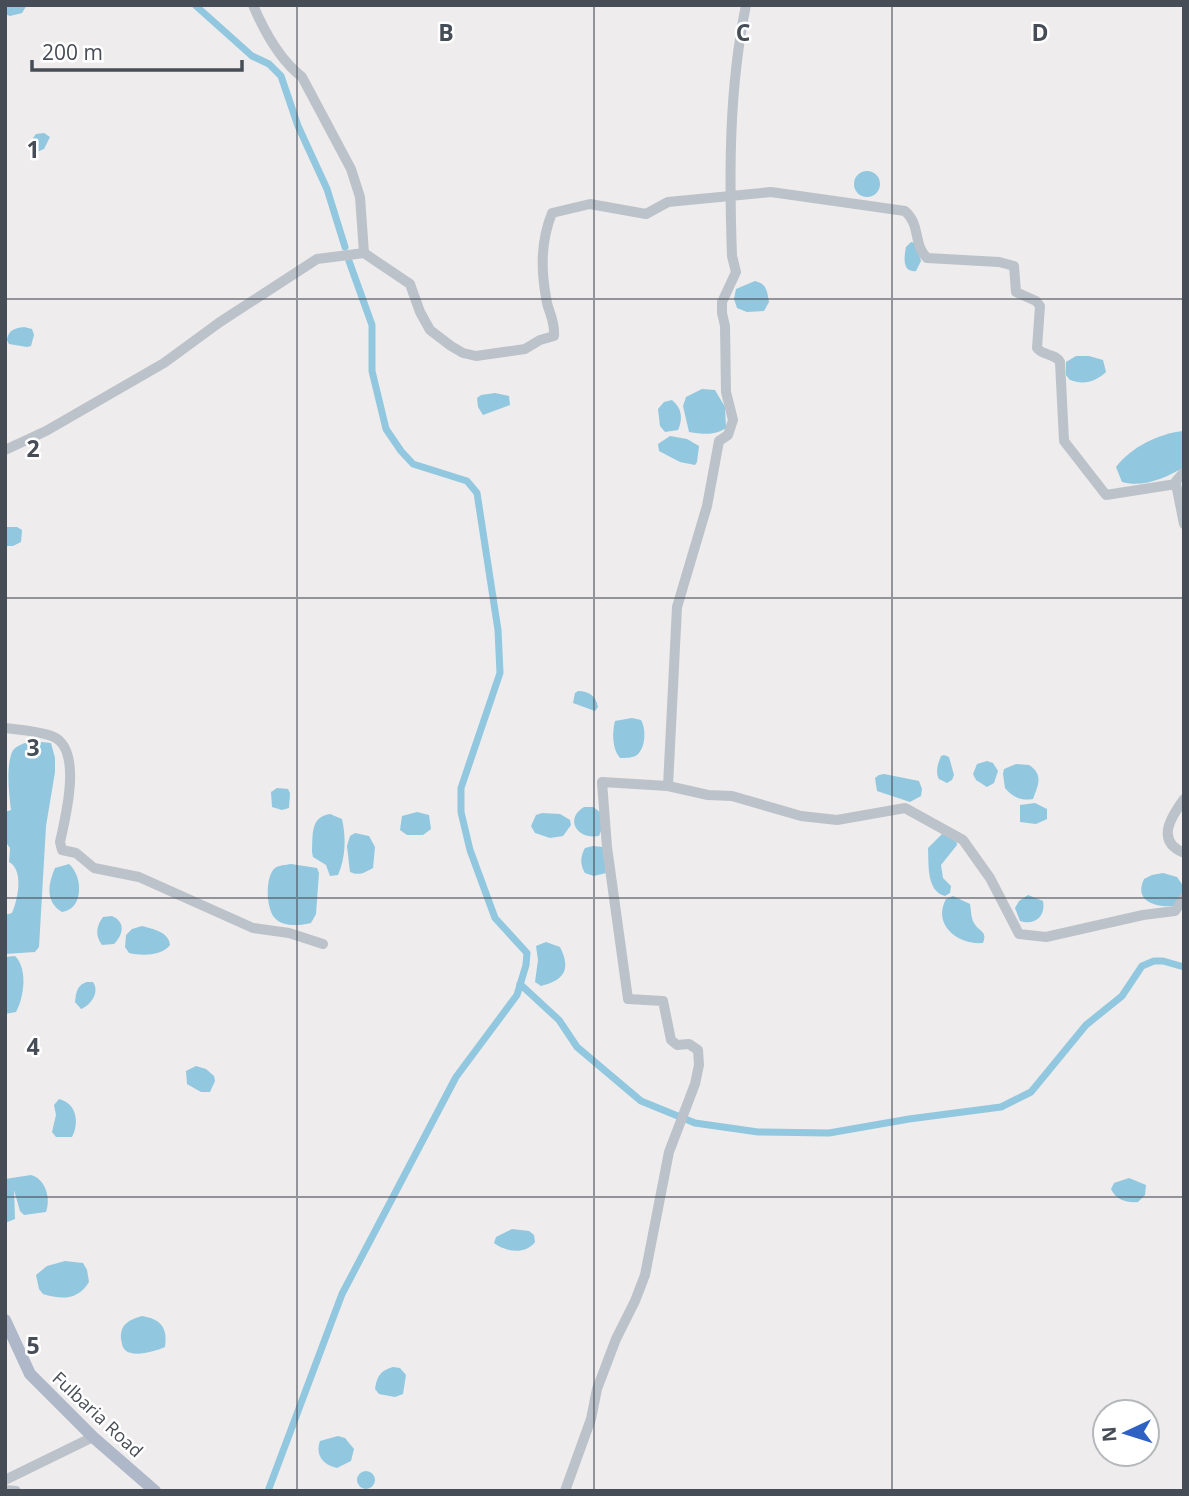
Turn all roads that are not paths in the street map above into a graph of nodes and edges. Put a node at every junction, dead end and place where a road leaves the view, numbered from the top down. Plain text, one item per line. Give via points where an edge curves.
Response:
1 (253, 5) edge
2 (746, 5) edge
3 (730, 195) junction
4 (364, 253) junction
5 (5, 450) edge
6 (1184, 472) edge
7 (1176, 484) junction
8 (1184, 524) edge
9 (5, 727) edge
10 (668, 786) junction
11 (1184, 799) edge
12 (1184, 853) edge
13 (1184, 898) edge
14 (323, 944) dead end
15 (5, 1320) edge
16 (93, 1437) junction
17 (5, 1480) edge
18 (5, 1490) edge
19 (16, 1491) edge
20 (155, 1491) edge
21 (565, 1491) edge

1 - 4 street via 291,69 302,77 351,169 360,197
2 - 3 street via 735,76
3 - 4 street via 668,202 646,214 590,204 552,213 543,245 542,276 555,322 554,336 524,349 475,356 451,346 430,330 410,284
3 - 7 street via 771,192 905,211 927,258 1014,266 1016,292 1040,306 1037,348 1060,362 1064,441 1081,465 1106,495
3 - 10 street via 736,272 722,302 722,313 726,392 733,420 728,435 719,441 707,506 677,607
4 - 5 street via 317,260 164,363
6 - 7 street
7 - 8 street
9 - 14 street via 56,738 66,748 72,789 62,850 76,853 94,868 139,877 253,928
10 - 13 street via 837,820 905,807 963,840 990,877 1019,934 1046,937 1175,911
10 - 21 street via 602,782 607,847 628,999 663,1001 671,1040 698,1050 698,1065 669,1152 645,1275 597,1389
11 - 12 street via 1168,829 1170,844
15 - 16 main road, Fulbaria Road via 30,1374
16 - 17 street
16 - 20 main road, Fulbaria Road
18 - 19 street

